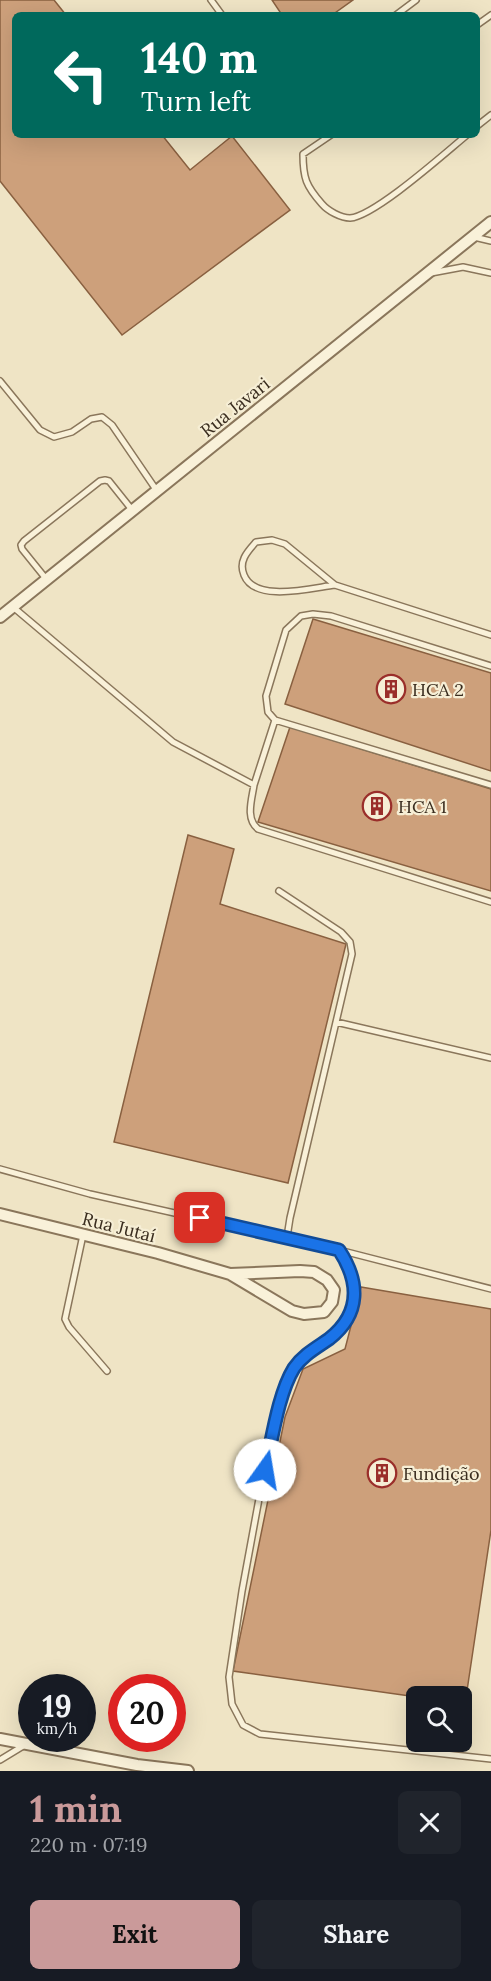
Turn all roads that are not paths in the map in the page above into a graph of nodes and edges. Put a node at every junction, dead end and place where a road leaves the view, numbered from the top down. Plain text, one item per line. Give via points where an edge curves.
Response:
1 (416, 0) edge
2 (400, 12) edge
3 (327, 138) edge
4 (463, 138) edge
5 (489, 224) edge
6 (472, 237) junction
7 (491, 241) edge
8 (491, 273) edge
9 (427, 274) junction
10 (0, 381) edge
11 (157, 491) junction
12 (133, 511) junction
13 (46, 580) junction
14 (335, 585) junction
15 (13, 607) junction
16 (0, 617) edge
17 (491, 634) edge
18 (491, 666) edge
19 (275, 720) junction
20 (254, 784) junction
21 (491, 785) edge
22 (279, 891) dead end
23 (491, 902) edge
24 (336, 1022) junction
25 (491, 1058) edge
26 (0, 1169) edge
27 (0, 1214) edge
28 (83, 1235) junction
29 (287, 1238) junction
30 (339, 1250) junction
31 (230, 1274) junction
32 (491, 1289) edge
33 (107, 1371) dead end
34 (0, 1739) edge
35 (18, 1744) edge
36 (18, 1749) edge
37 (64, 1752) edge
38 (491, 1759) edge
39 (0, 1760) edge
40 (188, 1771) edge

1 - 2 lane
3 - 4 lane via 303,154 303,176 328,210 350,218 388,199
5 - 6 street, Rua Javari
6 - 7 lane
6 - 9 street, Rua Javari
8 - 9 lane via 463,267
9 - 11 street, Rua Javari
10 - 11 lane via 40,430 54,437 102,417 112,425
11 - 12 street, Rua Javari
12 - 13 street, Rua Javari
12 - 13 lane via 109,482 100,481 21,545
13 - 15 street, Rua Javari
14 - 14 lane via 264,591 246,579 244,555 256,542 272,540 285,544
14 - 17 lane
15 - 16 street, Rua Javari
15 - 20 lane via 173,742
18 - 19 lane via 331,616 301,616 286,630 266,696 268,712
19 - 20 lane
19 - 21 lane
20 - 23 lane via 250,816 252,825 258,829
22 - 24 lane via 350,942 352,954
24 - 25 lane
24 - 29 lane
26 - 29 lane via 90,1194
27 - 28 street, Rua Jutaí
28 - 31 street, Rua Jutaí
28 - 33 lane via 65,1319
29 - 30 lane
30 - 32 lane
30 - 38 lane via 353,1279 353,1308 339,1330 302,1358 288,1382 261,1488 242,1592 229,1677 232,1704 243,1725 260,1734
31 - 31 street, Rua Jutaí via 314,1272 334,1290 332,1302 324,1312 292,1311
34 - 35 street
36 - 39 lane
37 - 40 street

